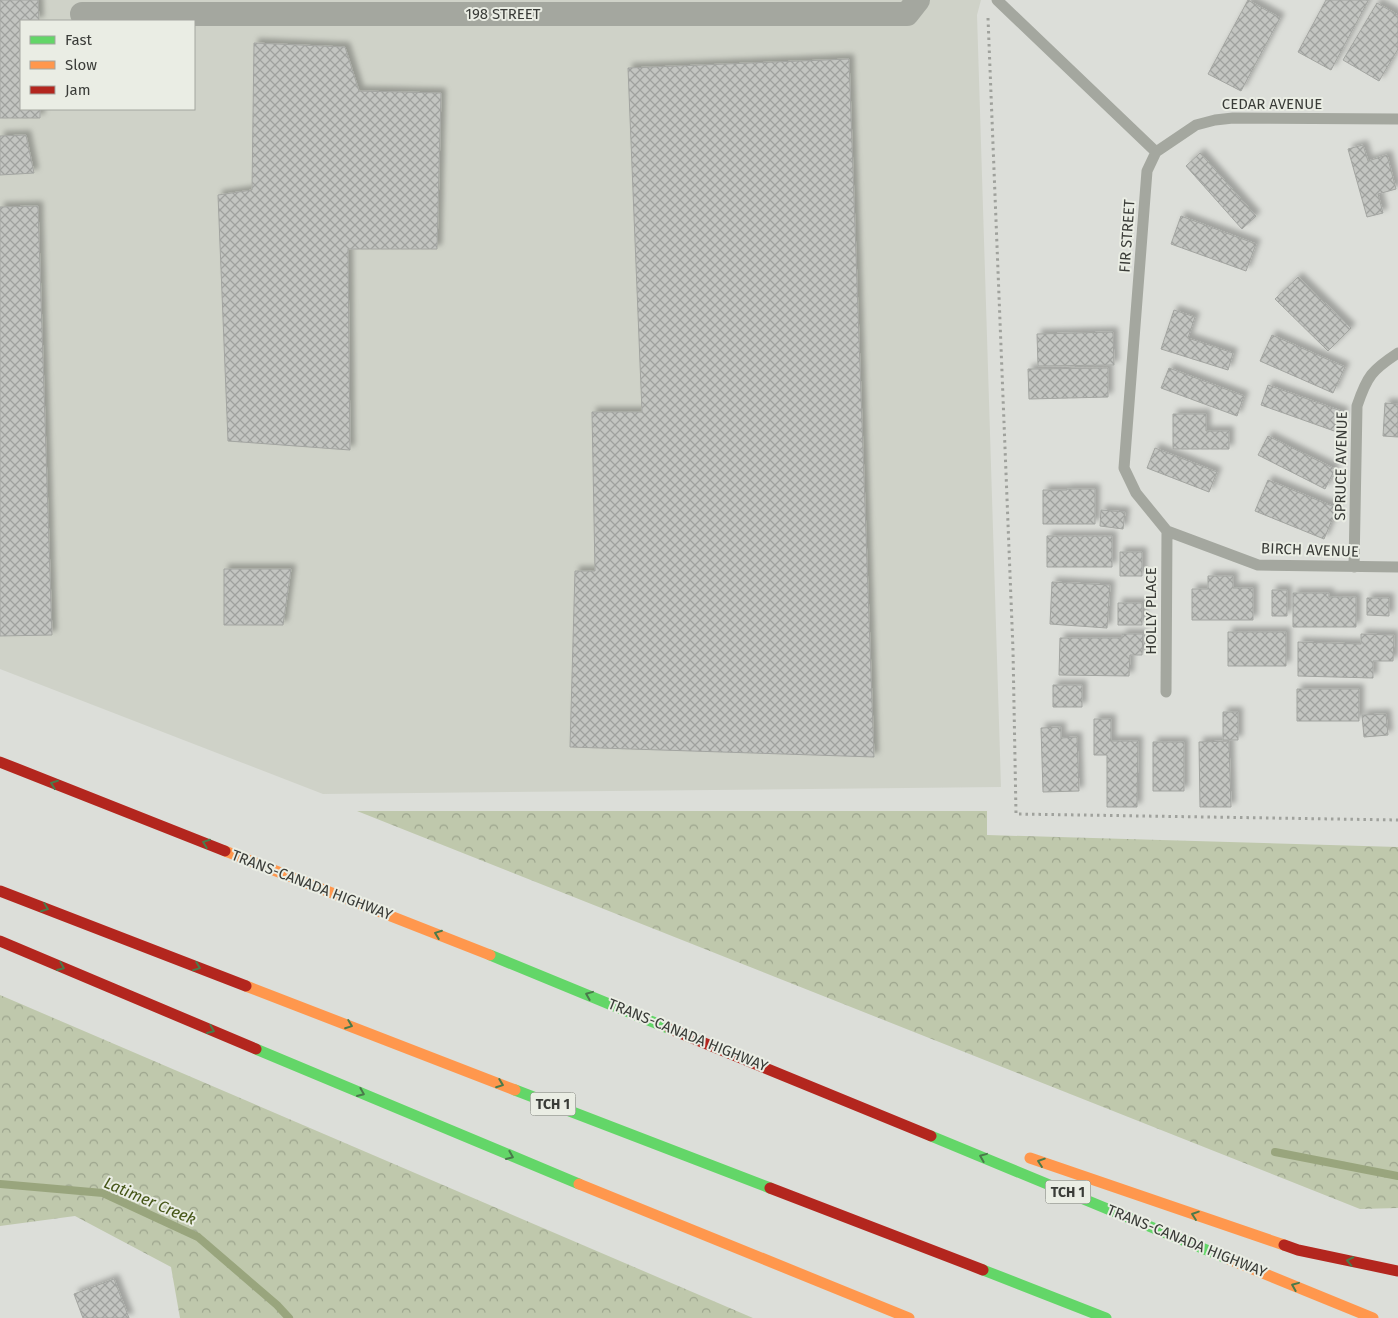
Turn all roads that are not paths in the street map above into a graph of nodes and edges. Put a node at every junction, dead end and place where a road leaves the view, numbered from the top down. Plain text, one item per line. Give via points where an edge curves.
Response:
1 (918, 0) edge
2 (997, 0) edge
3 (82, 14) dead end
4 (1398, 119) edge
5 (1156, 152) junction
6 (1398, 353) edge
7 (1167, 531) junction
8 (1354, 567) junction
9 (1398, 567) edge
10 (1166, 692) dead end
11 (0, 762) edge
12 (0, 891) edge
13 (0, 941) edge
14 (764, 1066) junction
15 (933, 1124) dead end
16 (1017, 1153) dead end
17 (1398, 1271) edge
18 (909, 1318) edge
19 (1106, 1318) edge
20 (1372, 1318) edge

1 - 3 street, 198 STREET via 907,14
2 - 5 lane
4 - 5 lane, CEDAR AVENUE via 1215,120 1196,125
5 - 7 lane, FIR STREET via 1147,171 1124,468 1136,493
6 - 8 lane, SPRUCE AVENUE via 1376,367 1364,385 1357,406
7 - 8 lane, BIRCH AVENUE via 1258,564
7 - 10 lane, HOLLY PLACE
8 - 9 lane, BIRCH AVENUE
14 -> 11 highway, TRANS-CANADA HIGHWAY / TCH 1 via 502,959
12 -> 19 highway, TCH 1
13 -> 18 highway via 538,1167
14 - 15 highway
20 -> 14 highway, TRANS-CANADA HIGHWAY / TCH 1
17 -> 16 highway via 1298,1250

